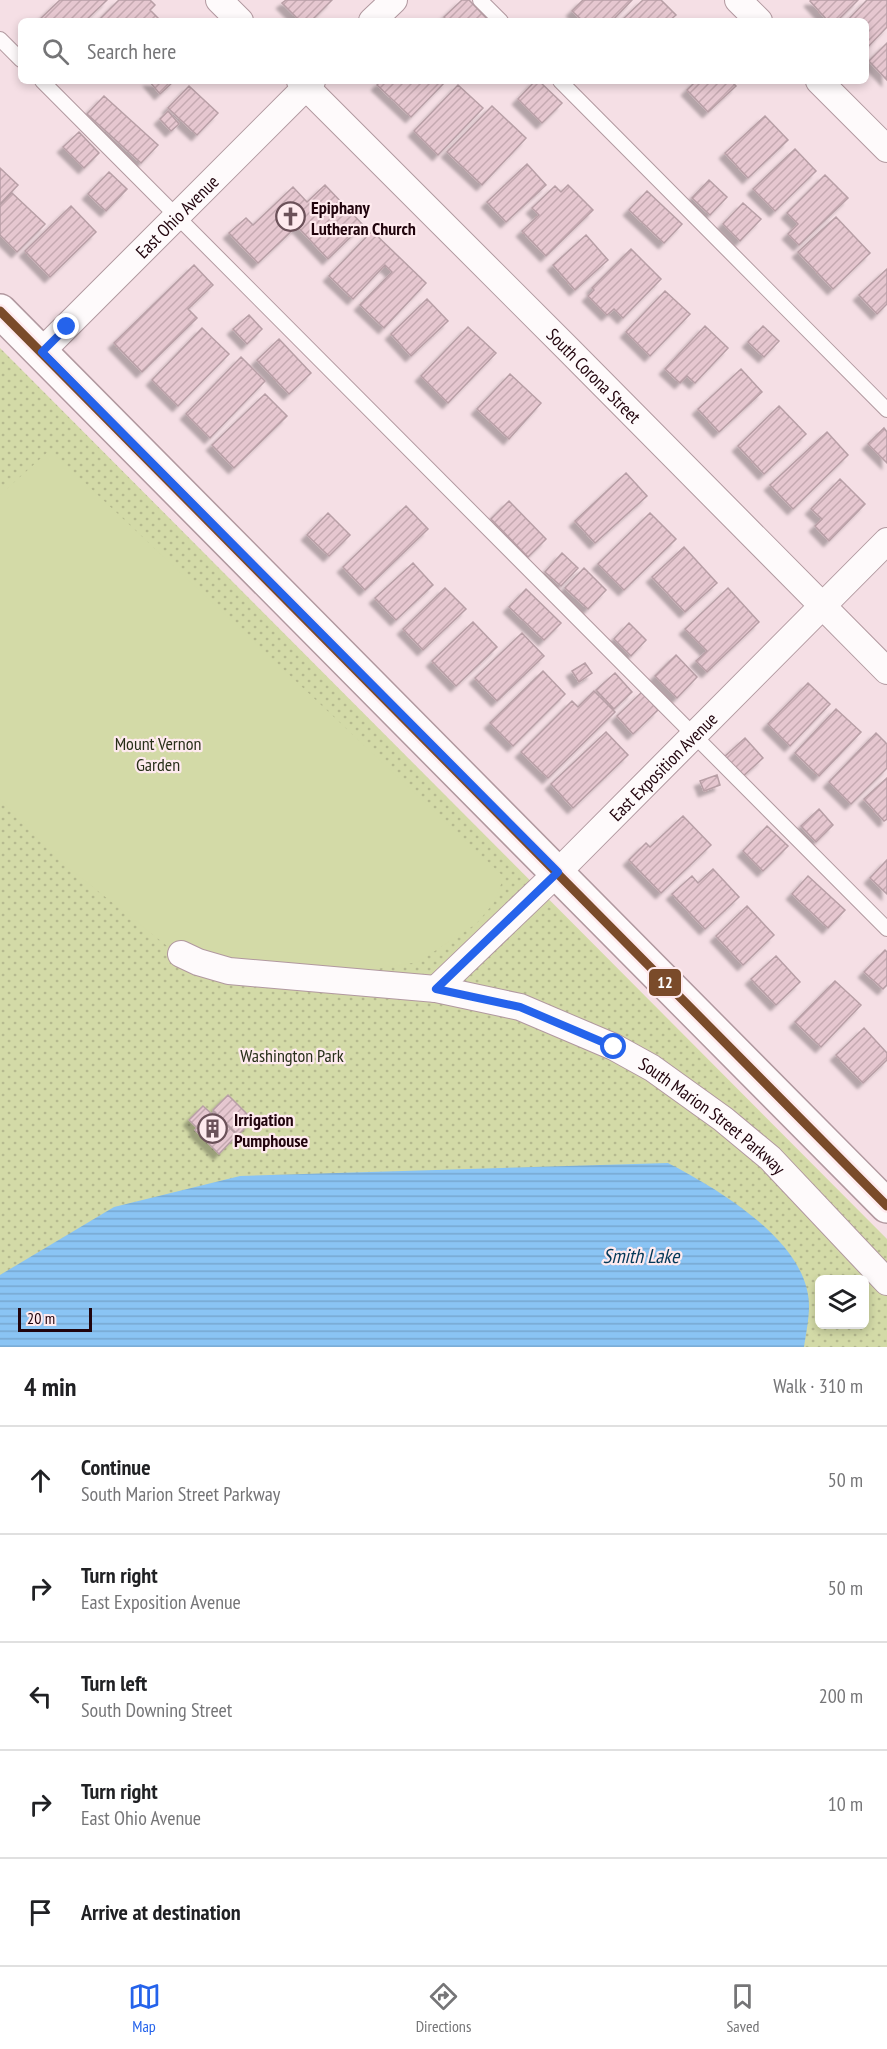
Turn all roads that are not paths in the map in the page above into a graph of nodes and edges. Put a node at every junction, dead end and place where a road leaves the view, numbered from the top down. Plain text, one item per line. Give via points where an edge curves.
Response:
1 (219, 0) edge
2 (394, 0) edge
3 (480, 0) edge
4 (738, 0) edge
5 (237, 18) edge
6 (375, 18) edge
7 (498, 18) edge
8 (756, 18) edge
9 (0, 39) edge
10 (18, 57) edge
11 (45, 84) edge
12 (305, 84) edge
13 (307, 84) edge
14 (563, 84) edge
15 (822, 84) edge
16 (887, 149) edge
17 (178, 216) junction
18 (0, 311) edge
19 (42, 352) junction
20 (887, 410) edge
21 (887, 541) edge
22 (823, 606) junction
23 (887, 671) edge
24 (695, 736) junction
25 (558, 872) junction
26 (887, 929) edge
27 (181, 954) dead end
28 (436, 989) junction
29 (887, 1206) edge
30 (887, 1282) edge

1 - 5 street
2 - 6 street
3 - 7 lane
4 - 8 street
9 - 10 lane
11 - 17 lane
12 - 17 street, East Ohio Avenue
13 - 22 street, South Corona Street
14 - 20 lane
15 - 16 street
17 - 19 street, East Ohio Avenue
17 - 24 lane
18 - 19 main road
19 - 25 main road
21 - 22 street, East Exposition Avenue
22 - 23 street, South Corona Street
22 - 24 street, East Exposition Avenue
24 - 25 street, East Exposition Avenue
24 - 26 lane
25 - 28 street, East Exposition Avenue
25 - 29 main road
27 - 28 street, South Marion Street Parkway via 229,971
28 - 30 street, South Marion Street Parkway via 520,1007 614,1047 652,1068 770,1158

